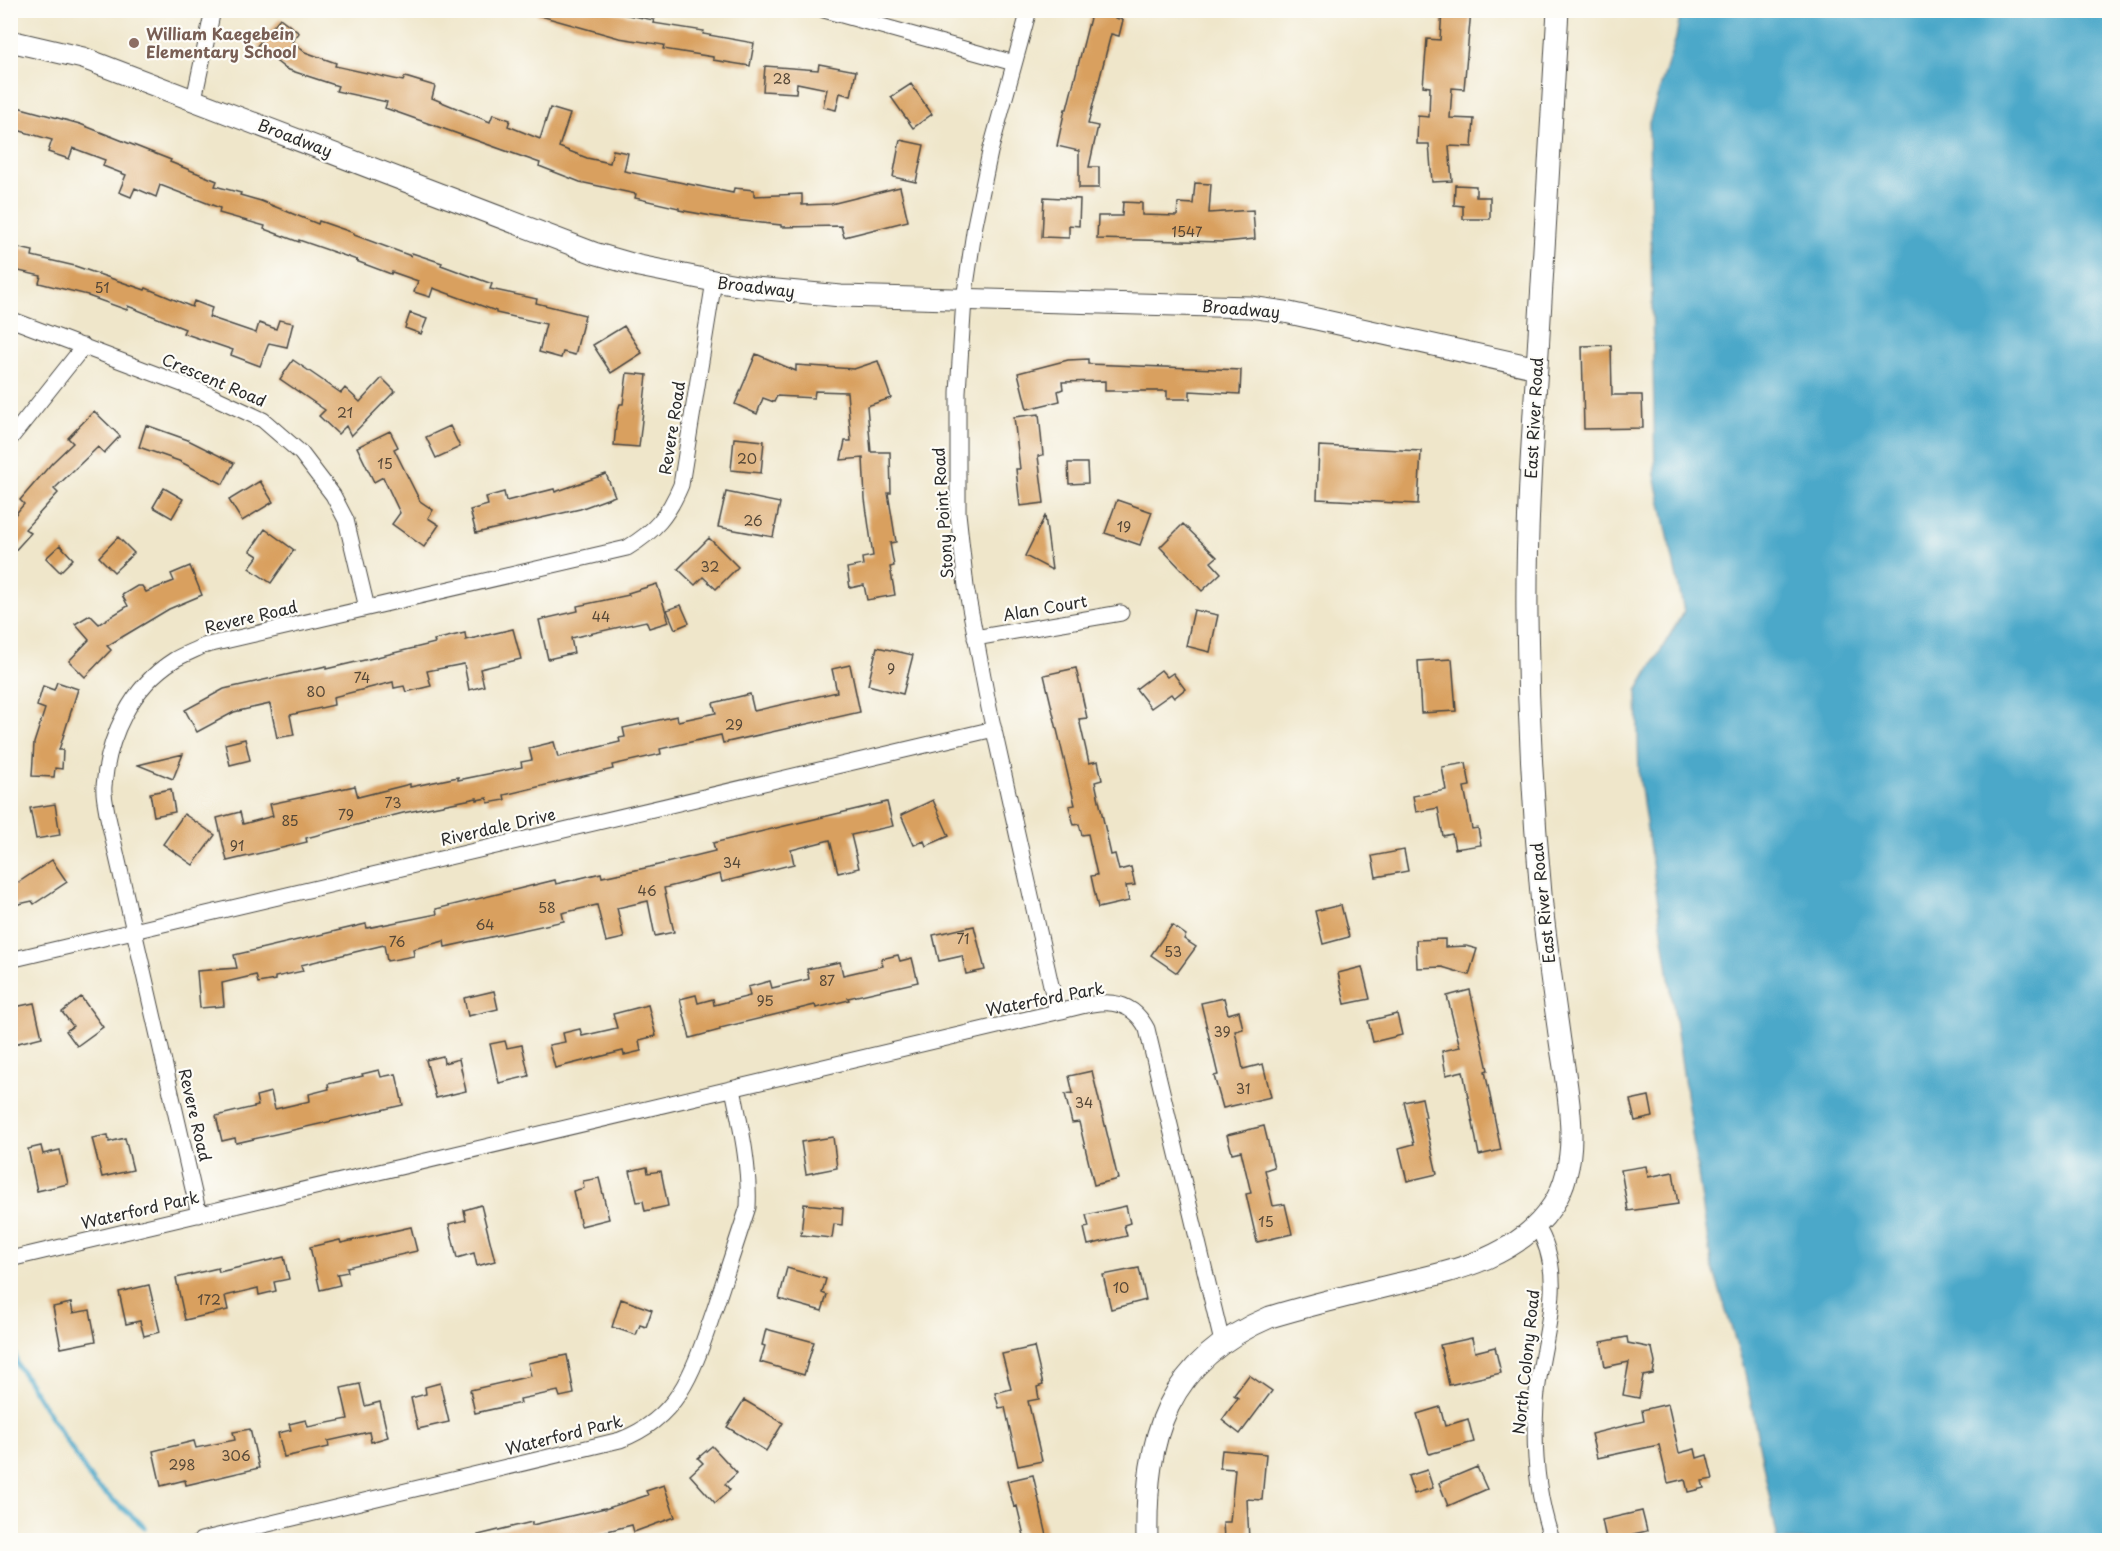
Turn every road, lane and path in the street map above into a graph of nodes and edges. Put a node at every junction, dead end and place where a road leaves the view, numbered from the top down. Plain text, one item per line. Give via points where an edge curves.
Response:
1 (213, 10) edge
2 (824, 10) edge
3 (1029, 10) edge
4 (1558, 10) edge
5 (10, 41) edge
6 (1014, 63) junction
7 (194, 99) junction
8 (714, 281) junction
9 (964, 299) junction
10 (10, 319) edge
11 (84, 346) junction
12 (1537, 368) junction
13 (10, 439) edge
14 (367, 608) junction
15 (1121, 613) dead end
16 (975, 638) junction
17 (994, 729) junction
18 (135, 931) junction
19 (10, 960) edge
20 (1057, 1012) junction
21 (733, 1089) junction
22 (199, 1215) junction
23 (1536, 1225) junction
24 (10, 1259) edge
25 (1222, 1341) junction
26 (201, 1540) edge
27 (1147, 1540) edge
28 (1552, 1540) edge

1 - 7 street
2 - 6 street
3 - 6 street, Stony Point Road
4 - 12 main road, East River Road
5 - 7 main road, Broadway via 83,58
6 - 9 street, Stony Point Road via 987,163
7 - 8 main road, Broadway via 594,253
8 - 9 main road, Broadway via 841,296
8 - 14 street, Revere Road via 681,485 660,523 627,548
9 - 12 main road, Broadway via 1250,307
9 - 16 street, Stony Point Road via 958,392 958,513
10 - 11 street, Crescent Road
11 - 13 street
11 - 14 street, Crescent Road via 263,420 301,453 333,495 346,520
12 - 23 main road, East River Road via 1527,615 1532,794 1570,1157 1561,1192
14 - 18 street, Revere Road via 203,646 174,660 148,681 130,704 118,726 104,788
15 - 16 street, Alan Court
16 - 17 street, Stony Point Road
17 - 18 street, Riverdale Drive
17 - 20 street, Stony Point Road
18 - 19 street, Riverdale Drive
18 - 22 street, Revere Road
20 - 21 street, Waterford Park
20 - 25 street, Waterford Park via 1107,1002 1127,1007 1142,1019
21 - 22 street, Waterford Park
21 - 26 street, Waterford Park via 747,1160 748,1207 689,1380 668,1410 652,1424 620,1440
22 - 24 street, Waterford Park
23 - 25 main road, East River Road via 1505,1250 1474,1264 1300,1308 1246,1327
23 - 28 street, North Colony Road via 1553,1270 1536,1403 1535,1445 1538,1482
25 - 27 main road, East River Road via 1178,1390 1160,1427 1152,1450

